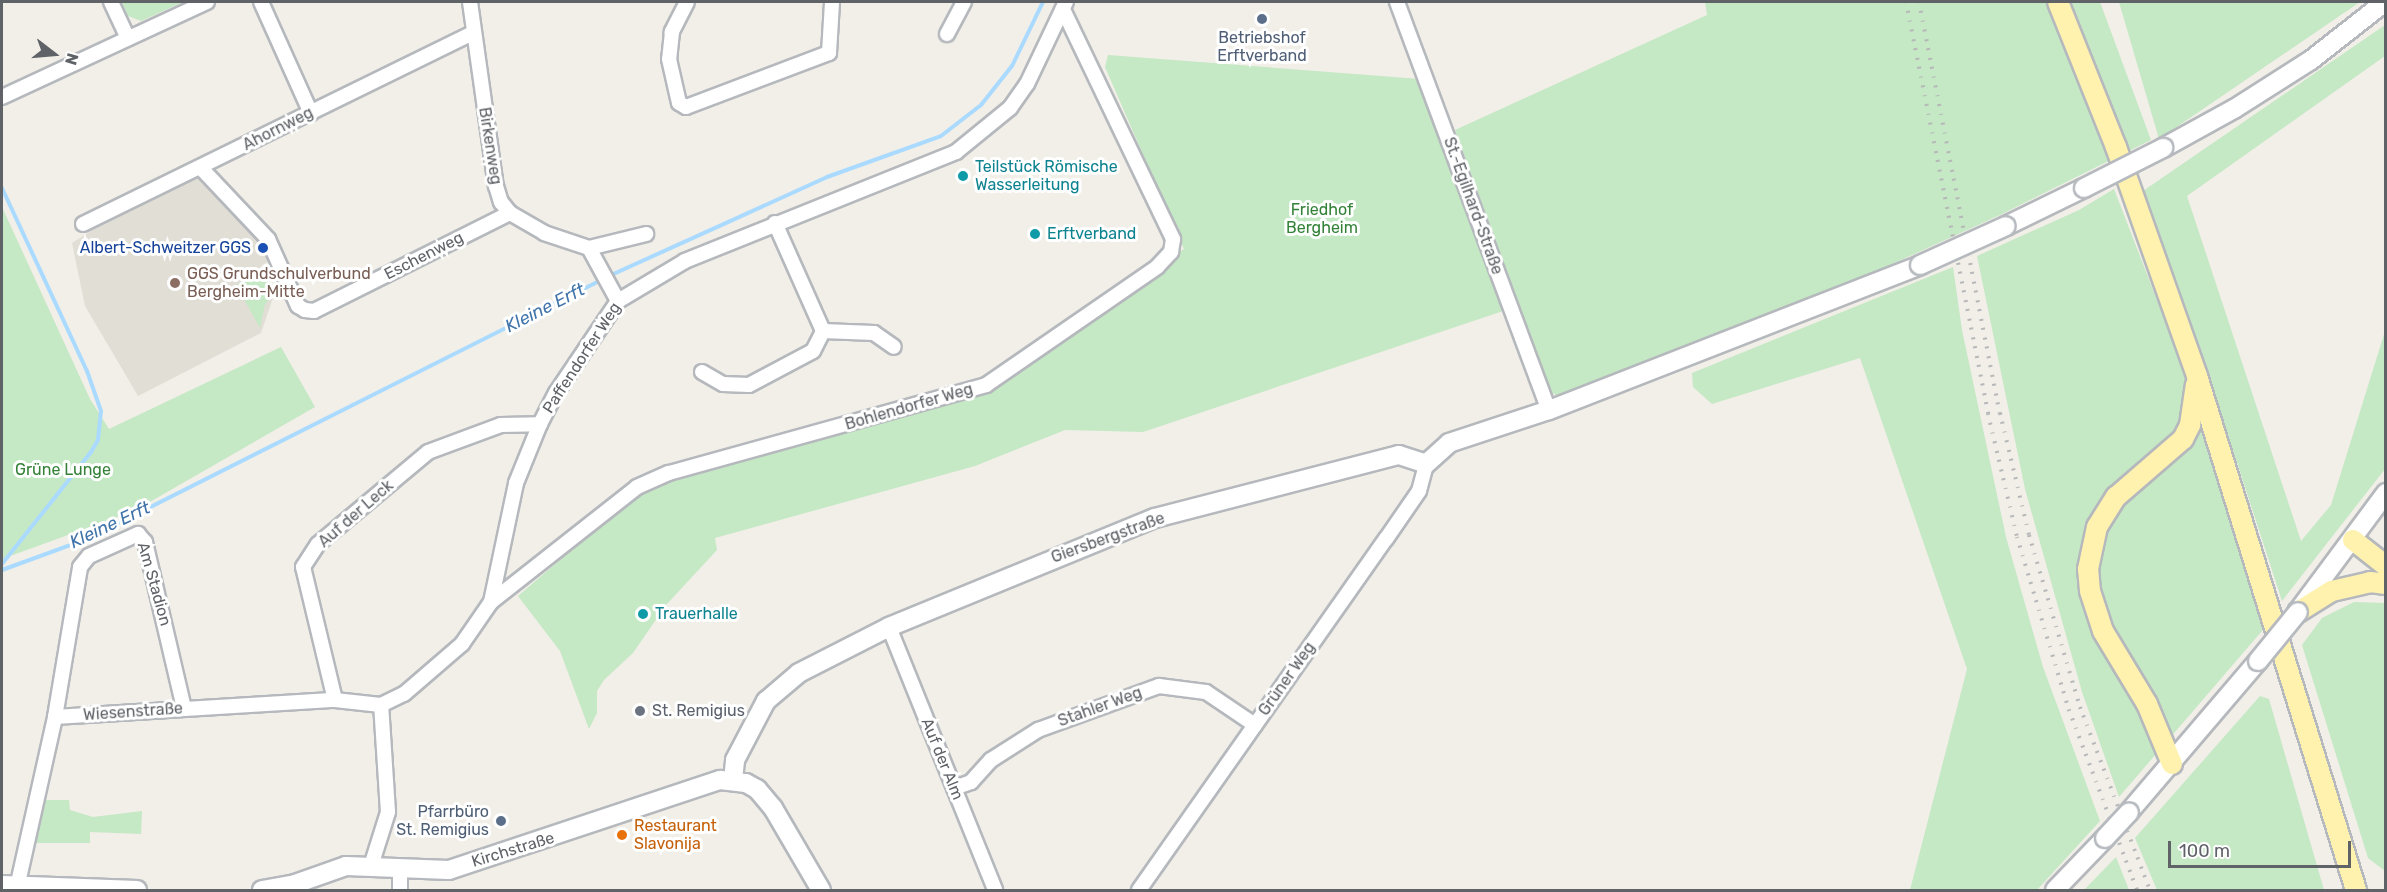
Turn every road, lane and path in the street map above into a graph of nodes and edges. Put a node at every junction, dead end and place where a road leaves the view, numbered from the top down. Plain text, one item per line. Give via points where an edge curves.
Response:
1 (111, 2) edge
2 (207, 2) edge
3 (261, 2) edge
4 (470, 2) edge
5 (687, 2) edge
6 (832, 2) edge
7 (963, 2) edge
8 (1397, 2) edge
9 (2058, 2) edge
10 (2385, 2) edge
11 (1064, 5) edge
12 (473, 33) junction
13 (947, 34) dead end
14 (128, 38) junction
15 (2, 97) edge
16 (311, 112) junction
17 (201, 168) junction
18 (510, 213) junction
19 (776, 223) junction
20 (83, 224) dead end
21 (646, 234) dead end
22 (589, 248) junction
23 (615, 295) junction
24 (823, 331) junction
25 (894, 347) dead end
26 (702, 372) dead end
27 (2197, 376) junction
28 (1549, 410) junction
29 (540, 424) junction
30 (1426, 464) junction
31 (2385, 493) edge
32 (2353, 540) junction
33 (2385, 566) edge
34 (2385, 584) edge
35 (491, 602) junction
36 (2298, 612) junction
37 (889, 627) junction
38 (335, 700) junction
39 (381, 705) junction
40 (184, 708) junction
41 (55, 717) junction
42 (1255, 725) junction
43 (2172, 764) junction
44 (733, 780) junction
45 (954, 788) junction
46 (370, 866) junction
47 (400, 870) junction
48 (10, 884) edge
49 (72, 888) edge
50 (1139, 890) edge
51 (136, 891) edge
52 (262, 891) edge
53 (400, 891) edge
54 (821, 891) edge
55 (995, 891) edge
56 (2055, 891) edge
57 (2356, 891) edge

1 - 14 street
2 - 14 street
3 - 16 street
4 - 12 street, Birkenweg
5 - 6 street via 672,32 669,59 679,103 686,107 829,53
7 - 13 street
8 - 28 street, St.-Egilhard-Straße
9 - 27 main road via 2116,147
10 - 28 street, bridge via 2311,60 2234,109 2084,188 1920,265
11 - 19 street, Paffendorfer Weg via 1027,84 1010,108 956,152
11 - 35 street, Bohlendorfer Weg via 1173,239 1171,252 1157,267 986,385 669,473 638,487
12 - 16 street, Ahornweg
12 - 18 street, Birkenweg via 496,186
14 - 15 street
16 - 17 street, Ahornweg
17 - 18 street, Eschenweg via 268,239 298,306 314,311
17 - 20 street, Ahornweg
18 - 22 street via 544,233
19 - 23 street, Paffendorfer Weg
19 - 24 street
21 - 22 street
22 - 23 street
23 - 29 street, Paffendorfer Weg
24 - 25 street via 874,333
24 - 26 street via 813,351 749,385 723,384
27 - 43 main road via 2190,425 2183,439 2116,497 2097,527 2088,569 2090,591 2103,631 2147,704
27 - 57 main road
28 - 30 street via 1449,443
29 - 35 street, Paffendorfer Weg via 516,483
29 - 38 street, Auf der Leck via 501,425 428,452 318,544 303,567
30 - 37 street, Giersbergstraße via 1399,455 1155,519
30 - 42 street, Grüner Weg via 1419,491
31 - 32 street
32 - 33 main road
32 - 36 street
34 - 36 main road via 2370,582 2332,591
35 - 39 street, Paffendorfer Weg via 462,644 404,694
36 - 43 street, bridge
37 - 44 street, Giersbergstraße via 799,673 765,701 735,760
37 - 45 street, Auf der Alm
38 - 39 street, Wiesenstraße
38 - 40 street, Wiesenstraße
39 - 46 street via 388,812
40 - 41 street, Wiesenstraße
40 - 41 street, Am Stadion via 149,558 138,534 90,556 80,567
41 - 48 street
42 - 45 street, Stahler Weg via 1206,692 1160,686 1038,730 992,760 971,782
42 - 50 street, Grüner Weg
43 - 56 street, bridge
44 - 47 street, Kirchstraße via 720,780 449,870
44 - 54 street via 757,789 773,808
45 - 55 street, Auf der Alm
46 - 47 street, Kirchstraße
46 - 52 street, Kirchstraße via 346,866
47 - 53 street
48 - 49 street
49 - 51 street

